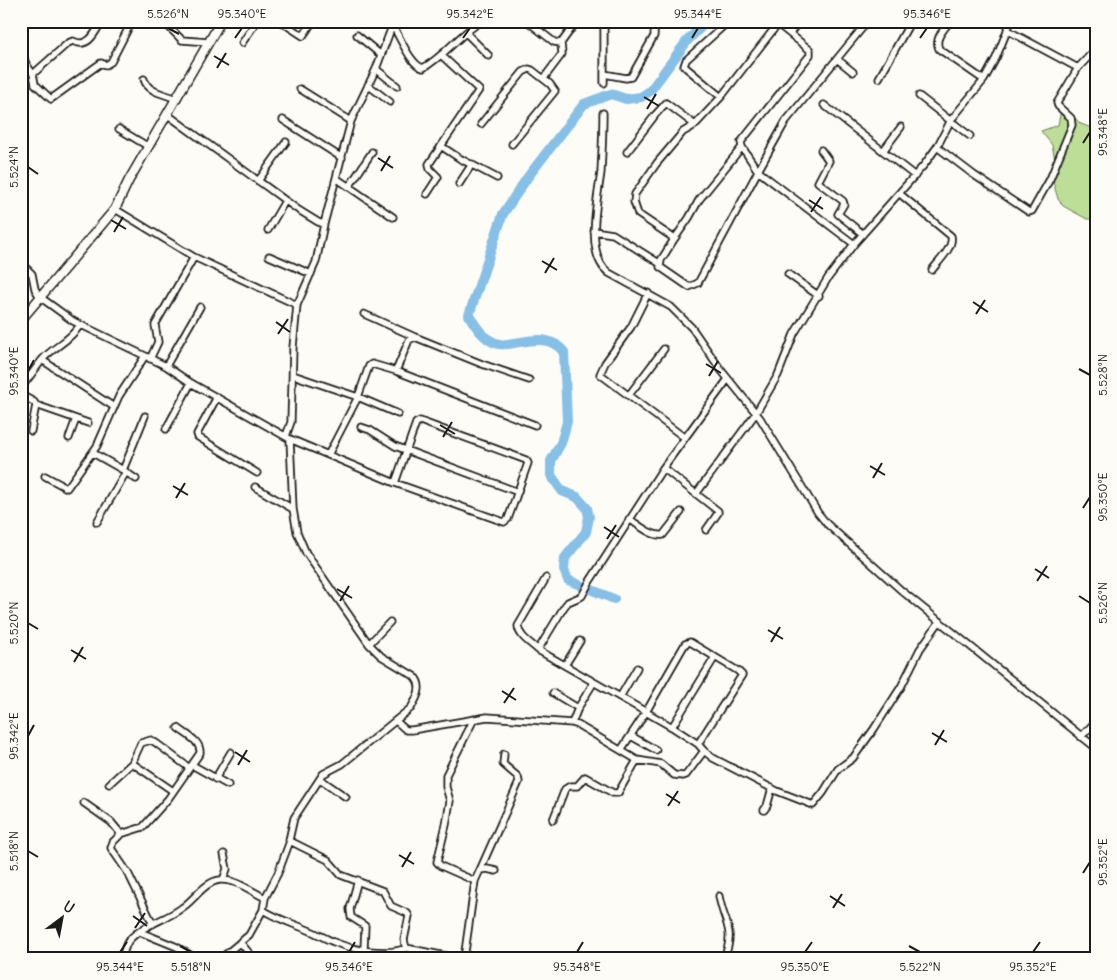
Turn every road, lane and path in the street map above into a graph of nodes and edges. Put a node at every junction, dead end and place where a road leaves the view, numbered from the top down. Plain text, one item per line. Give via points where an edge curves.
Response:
1 (102, 21) edge
2 (132, 21) edge
3 (163, 21) edge
4 (221, 21) edge
5 (257, 21) edge
6 (280, 21) edge
7 (313, 21) edge
8 (482, 21) edge
9 (527, 21) edge
10 (577, 21) edge
11 (604, 21) edge
12 (655, 21) edge
13 (729, 21) edge
14 (799, 21) edge
15 (868, 21) edge
16 (911, 21) edge
17 (950, 21) edge
18 (1011, 21) edge
19 (392, 22) edge
20 (471, 23) edge
21 (776, 23) edge
22 (1007, 30) junction
23 (790, 32) junction
24 (466, 33) junction
25 (357, 35) dead end
26 (209, 42) junction
27 (242, 43) dead end
28 (561, 43) junction
29 (21, 49) edge
30 (1096, 50) edge
31 (381, 55) junction
32 (441, 55) junction
33 (489, 56) dead end
34 (837, 59) junction
35 (1078, 68) junction
36 (376, 69) junction
37 (854, 72) dead end
38 (33, 74) junction
39 (604, 74) junction
40 (544, 78) junction
41 (878, 78) dead end
42 (144, 79) dead end
43 (984, 80) junction
44 (604, 84) dead end
45 (368, 86) junction
46 (397, 86) dead end
47 (300, 89) dead end
48 (919, 96) dead end
49 (721, 97) junction
50 (177, 99) junction
51 (390, 102) dead end
52 (824, 105) dead end
53 (603, 113) dead end
54 (168, 115) junction
55 (283, 120) dead end
56 (351, 120) junction
57 (951, 120) junction
58 (481, 124) dead end
59 (695, 125) junction
60 (900, 127) dead end
61 (119, 129) dead end
62 (970, 136) dead end
63 (286, 142) dead end
64 (512, 144) dead end
65 (441, 146) junction
66 (149, 147) junction
67 (742, 147) junction
68 (937, 147) junction
69 (821, 150) dead end
70 (883, 151) junction
71 (372, 152) dead end
72 (627, 152) dead end
73 (342, 158) junction
74 (472, 164) junction
75 (758, 171) junction
76 (915, 176) junction
77 (336, 178) junction
78 (498, 178) dead end
79 (258, 180) junction
80 (459, 184) dead end
81 (349, 187) junction
82 (427, 194) dead end
83 (900, 194) junction
84 (285, 201) junction
85 (115, 209) junction
86 (393, 217) dead end
87 (324, 224) junction
88 (268, 230) dead end
89 (594, 231) junction
90 (863, 234) junction
91 (673, 241) junction
92 (854, 244) junction
93 (194, 256) junction
94 (269, 256) dead end
95 (21, 263) edge
96 (660, 263) junction
97 (932, 270) dead end
98 (311, 274) junction
99 (788, 274) dead end
100 (648, 293) junction
101 (819, 296) junction
102 (40, 298) junction
103 (297, 306) junction
104 (200, 308) dead end
105 (364, 314) dead end
106 (21, 320) edge
107 (80, 325) junction
108 (415, 337) junction
109 (664, 349) dead end
110 (148, 358) junction
111 (42, 360) junction
112 (166, 366) junction
113 (396, 372) junction
114 (293, 375) junction
115 (728, 379) junction
116 (529, 380) dead end
117 (192, 383) junction
118 (21, 388) edge
119 (21, 395) edge
120 (630, 395) junction
121 (218, 397) junction
122 (358, 397) junction
123 (36, 405) junction
124 (114, 407) junction
125 (756, 413) junction
126 (398, 414) dead end
127 (145, 416) dead end
128 (76, 419) junction
129 (88, 423) dead end
130 (535, 425) dead end
131 (361, 427) dead end
132 (166, 429) dead end
133 (31, 431) dead end
134 (288, 437) junction
135 (69, 438) dead end
136 (685, 438) junction
137 (406, 451) junction
138 (92, 453) junction
139 (328, 455) junction
140 (663, 468) junction
141 (124, 471) junction
142 (257, 472) dead end
143 (45, 476) dead end
144 (136, 478) dead end
145 (395, 483) junction
146 (255, 487) dead end
147 (518, 492) junction
148 (696, 494) junction
149 (293, 509) junction
150 (681, 512) dead end
151 (629, 519) junction
152 (98, 522) dead end
153 (706, 530) dead end
154 (546, 578) dead end
155 (940, 621) junction
156 (390, 622) dead end
157 (580, 641) dead end
158 (369, 644) junction
159 (538, 650) junction
160 (715, 657) junction
161 (565, 665) junction
162 (637, 668) dead end
163 (594, 682) junction
164 (553, 693) dead end
165 (620, 696) junction
166 (578, 708) junction
167 (646, 712) junction
168 (474, 719) junction
169 (1096, 721) edge
170 (396, 722) junction
171 (572, 723) junction
172 (672, 726) junction
173 (178, 728) dead end
174 (631, 736) junction
175 (1082, 737) junction
176 (698, 744) junction
177 (1096, 748) edge
178 (621, 750) junction
179 (656, 750) dead end
180 (231, 752) dead end
181 (704, 752) junction
182 (504, 754) dead end
183 (637, 760) junction
184 (132, 763) junction
185 (190, 766) junction
186 (215, 779) junction
187 (320, 779) junction
188 (109, 784) dead end
189 (228, 785) dead end
190 (775, 790) junction
191 (173, 791) junction
192 (346, 797) dead end
193 (84, 803) dead end
194 (764, 810) dead end
195 (553, 820) dead end
196 (121, 834) junction
197 (290, 841) junction
198 (224, 854) dead end
199 (480, 870) junction
200 (496, 871) dead end
201 (223, 880) junction
202 (358, 880) junction
203 (475, 880) junction
204 (719, 896) dead end
205 (265, 898) junction
206 (263, 910) junction
207 (153, 924) junction
208 (140, 932) junction
209 (240, 942) junction
210 (406, 948) junction
211 (364, 950) junction
212 (437, 956) edge
213 (122, 959) edge
214 (196, 959) edge
215 (220, 959) edge
216 (254, 959) edge
217 (463, 959) edge
218 (724, 959) edge

1 - 38 street via 86,43 68,43
2 - 38 street via 111,62 101,63 54,98 49,98 35,84
3 - 26 street via 182,40
4 - 26 main road
5 - 27 street
6 - 7 street via 303,36
8 - 20 street
9 - 28 street via 554,42
10 - 28 street
11 - 39 street
12 - 39 street via 654,36 631,77
13 - 49 street via 686,60 684,66
14 - 23 street
15 - 34 street
16 - 41 street
17 - 43 street via 937,39 939,49
18 - 22 street
19 - 31 street
19 - 32 street via 420,68
20 - 24 street
21 - 23 street
21 - 49 street
22 - 35 street
22 - 43 street
23 - 67 street via 810,50 810,55 741,142
24 - 32 street
24 - 33 street
25 - 31 street
26 - 50 main road
28 - 40 street via 562,54
29 - 38 street
30 - 35 street
31 - 36 street
32 - 65 street via 479,90
34 - 37 street
34 - 75 street via 786,121
35 - 68 street via 1056,103 1071,118 1072,124 1050,179 1032,212
36 - 45 street
36 - 46 street
39 - 44 street
40 - 58 street via 526,70
40 - 64 street via 554,88 554,94
42 - 50 street via 150,89
43 - 57 street
45 - 51 street
45 - 56 street
47 - 56 street
48 - 57 street
49 - 59 street
50 - 54 main road
52 - 70 street
53 - 89 street via 603,146
54 - 66 main road
54 - 79 street
55 - 73 street
56 - 73 street
57 - 62 street
57 - 68 street
59 - 72 street via 666,103
59 - 91 street via 683,132 635,194 638,214 669,234
60 - 70 street
61 - 66 street
63 - 79 street
65 - 74 street
65 - 82 street via 429,164 438,177
66 - 85 main road
67 - 75 street
67 - 91 street via 699,200
68 - 76 street
69 - 90 street via 829,161 818,182 843,201 838,215
70 - 76 street
71 - 81 street
73 - 77 street
74 - 78 street
74 - 80 street
75 - 92 street
75 - 96 street via 697,284 689,286 662,269
76 - 83 street
77 - 81 street
77 - 87 street
79 - 84 street
81 - 86 street
83 - 90 street
83 - 97 street via 951,236 950,245
84 - 87 street
84 - 88 street
85 - 93 street
85 - 102 main road
87 - 98 street
89 - 96 street via 612,234
89 - 100 street via 604,269
90 - 92 street
91 - 96 street
92 - 101 street via 828,278
93 - 103 street
93 - 110 street via 155,325 158,342
94 - 98 street
95 - 102 street via 32,274
98 - 103 street
99 - 101 street
100 - 115 street via 681,315
100 - 120 street via 631,327 600,371 603,377
101 - 125 street via 794,334 778,375
102 - 106 main road
102 - 107 street
103 - 114 street
104 - 112 street
105 - 108 street
107 - 110 street
107 - 111 street via 70,338
108 - 113 street via 409,340
108 - 116 street
109 - 120 street
110 - 112 street
110 - 124 street
111 - 118 street
111 - 124 street
112 - 117 street
113 - 122 street via 370,364
113 - 130 street
114 - 122 street
114 - 134 street
115 - 125 street
115 - 136 street
117 - 121 street
117 - 132 street
119 - 123 street
120 - 136 street
121 - 134 street
121 - 142 street via 198,437
122 - 126 street
122 - 139 street
123 - 128 street
123 - 133 street
124 - 138 street
125 - 148 street
125 - 155 street via 827,524
127 - 141 street
128 - 129 street
128 - 135 street
131 - 137 street
134 - 139 street
134 - 149 street
136 - 140 street
137 - 145 street
137 - 147 street
137 - 147 street via 416,423 423,422 528,461
138 - 141 street
138 - 143 street via 67,488
139 - 145 street
140 - 148 street
140 - 151 street
141 - 144 street
141 - 152 street
145 - 147 street via 504,522
146 - 149 street
148 - 153 street via 718,512
149 - 158 street via 297,532 306,553
150 - 151 street via 660,536
151 - 159 street via 583,594 568,602
154 - 159 street via 518,626 523,637
155 - 175 street
155 - 190 street via 920,649 884,714 853,758 838,769 814,804
156 - 158 street
157 - 161 street
158 - 170 street via 381,656 418,680 418,698
159 - 161 street
160 - 167 street via 687,642
160 - 172 street
160 - 176 street via 742,675
161 - 163 street
162 - 165 street
163 - 165 street
163 - 166 street
164 - 166 street
165 - 167 street
166 - 171 street
167 - 172 street
167 - 174 street
168 - 170 street via 412,730 406,730
168 - 171 street via 487,717
168 - 203 street via 446,775 450,801 437,862
169 - 175 street
170 - 187 street via 342,764 325,772
171 - 178 street
172 - 176 street
173 - 185 street via 200,748
174 - 178 street
174 - 179 street
175 - 177 street
176 - 181 street
178 - 183 street
180 - 186 street
181 - 183 street via 683,776 674,775 661,764
181 - 190 street
182 - 199 street via 503,764 519,782
183 - 195 street via 618,793 585,777 577,786 565,789
184 - 185 street via 141,743 151,740
184 - 188 street
184 - 191 street
185 - 186 street
185 - 191 street
186 - 189 street
187 - 192 street
187 - 197 street via 294,818
190 - 194 street
191 - 196 street via 143,827
193 - 196 street via 111,822
196 - 207 street via 111,848 128,873
197 - 202 street via 328,860 341,875
197 - 205 street
198 - 201 street via 227,869
199 - 200 street
199 - 203 street
201 - 205 street via 239,884
201 - 207 street via 210,883 182,908
202 - 210 street via 383,891 391,906 408,914
202 - 211 street via 350,909 351,917 365,926
203 - 217 street
204 - 218 street via 730,928 730,945
205 - 206 street
206 - 209 street via 249,935
206 - 211 street via 334,942
207 - 208 street
208 - 213 street via 129,939
208 - 214 street via 177,947
209 - 215 street
209 - 216 street
210 - 211 street via 386,952
210 - 212 street
212 - 217 street

